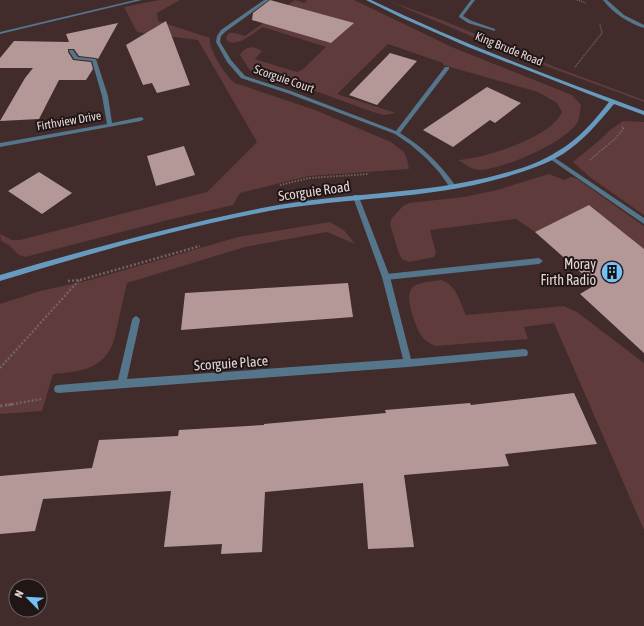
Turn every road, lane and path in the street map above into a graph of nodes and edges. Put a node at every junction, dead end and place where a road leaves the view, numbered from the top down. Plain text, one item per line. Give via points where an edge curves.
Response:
1 (140, 0) edge
2 (267, 0) edge
3 (368, 0) edge
4 (473, 0) edge
5 (605, 0) edge
6 (600, 22) dead end
7 (644, 28) edge
8 (493, 30) dead end
9 (0, 33) edge
10 (71, 51) dead end
11 (447, 68) dead end
12 (571, 71) dead end
13 (613, 101) junction
14 (644, 112) edge
15 (141, 119) dead end
16 (110, 125) junction
17 (397, 132) junction
18 (0, 145) edge
19 (552, 158) junction
20 (453, 187) junction
21 (356, 197) junction
22 (644, 221) edge
23 (539, 261) dead end
24 (85, 274) dead end
25 (386, 277) junction
26 (0, 278) edge
27 (136, 320) dead end
28 (524, 353) dead end
29 (408, 363) junction
30 (0, 368) edge
31 (122, 384) junction
32 (58, 389) dead end

1 - 9 street
2 - 17 street, Scorguie Court via 219,36 218,42 243,77
3 - 13 street, King Brude Road via 492,55
4 - 8 street via 461,16
5 - 7 street via 611,8
6 - 12 path via 602,33
10 - 16 street via 76,58 94,60 105,96
11 - 17 street
13 - 14 street, King Brude Road
13 - 19 street, Scorguie Road via 579,139
15 - 16 street, Firthview Drive
16 - 18 street, Firthview Drive
17 - 20 street, Scorguie Court via 427,155 443,171
19 - 20 street, Scorguie Road via 508,174
19 - 22 street
20 - 21 street, Scorguie Road
21 - 25 street
21 - 26 street, Scorguie Road via 193,224
23 - 25 street
24 - 30 path
25 - 29 street
27 - 31 street
28 - 29 street, Scorguie Place
29 - 31 street, Scorguie Place
31 - 32 street, Scorguie Place

